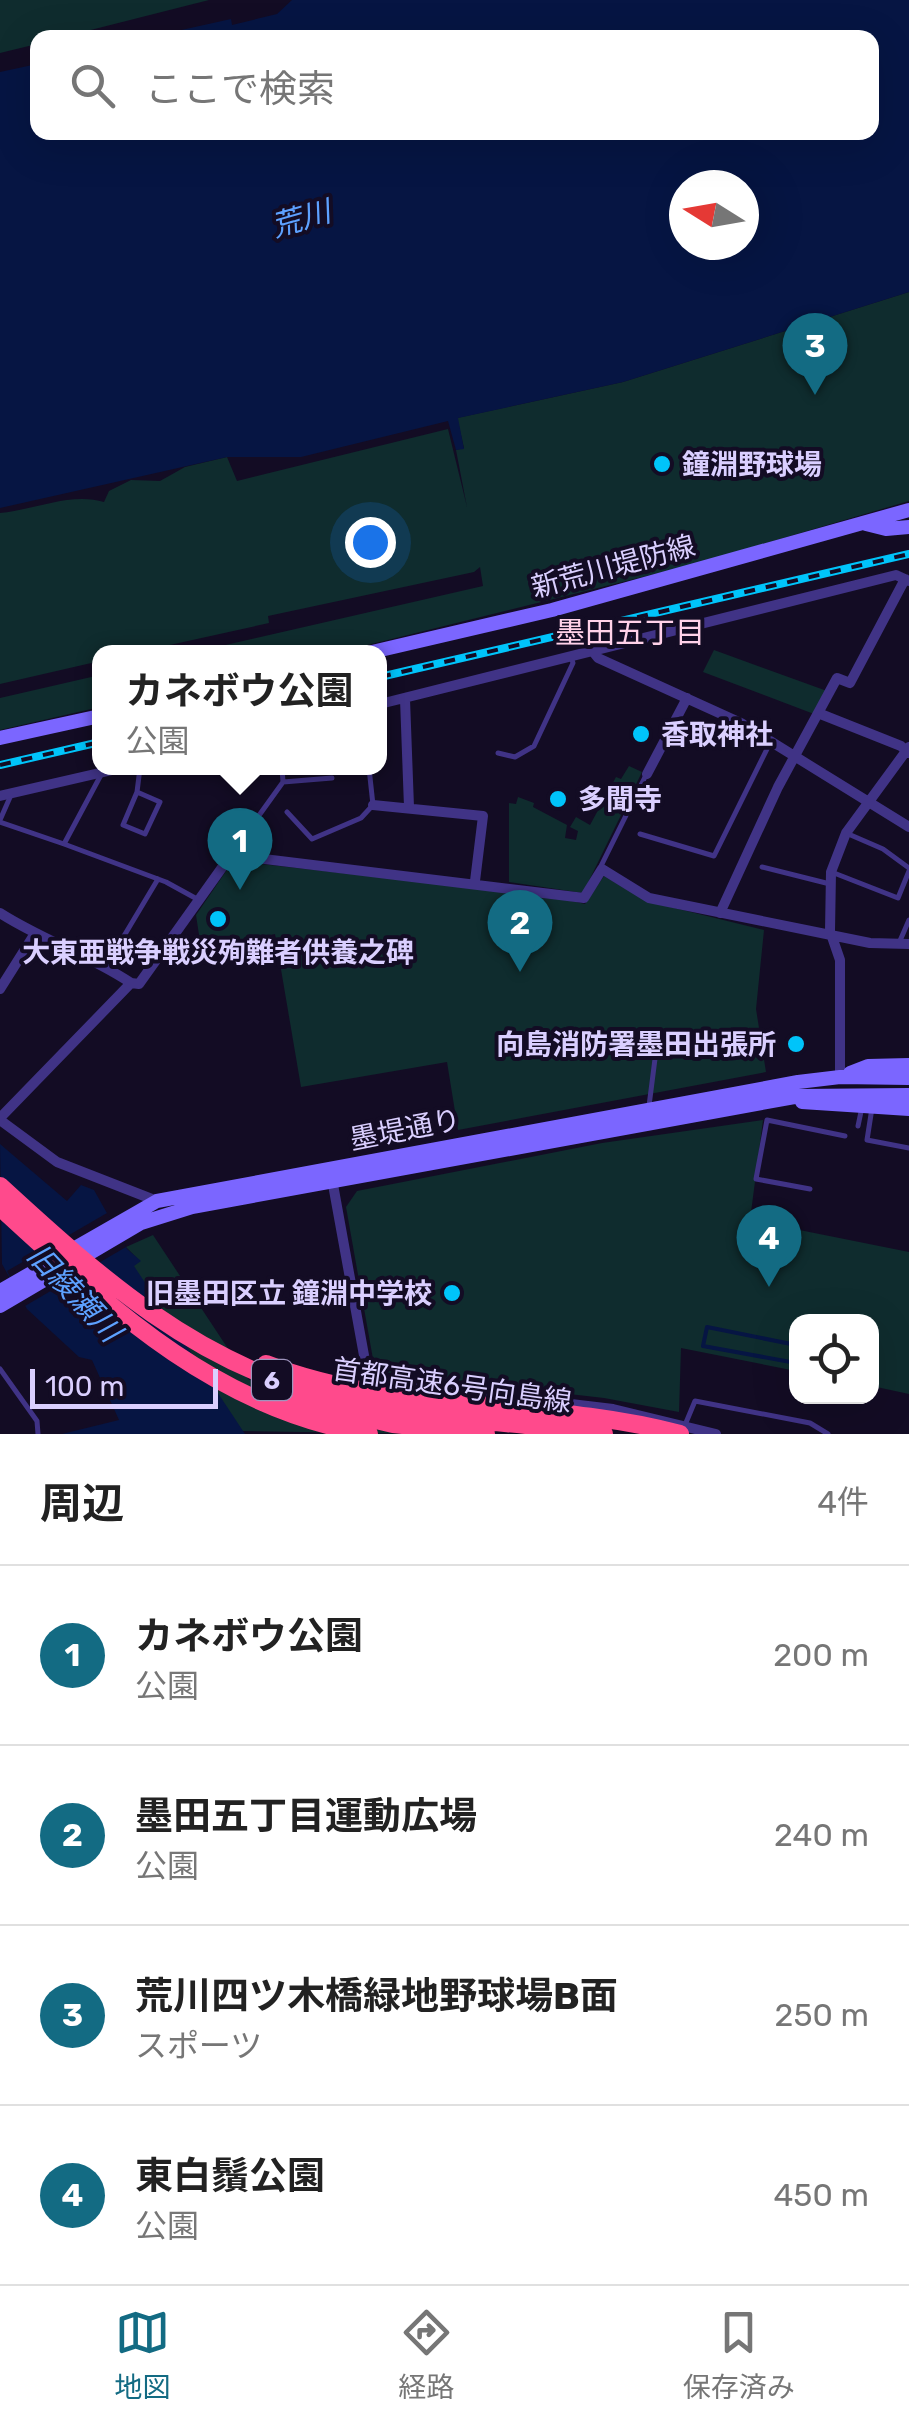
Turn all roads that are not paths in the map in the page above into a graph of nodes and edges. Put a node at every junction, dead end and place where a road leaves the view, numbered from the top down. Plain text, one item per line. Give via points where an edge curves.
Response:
1 (909, 510) edge
2 (866, 524) junction
3 (909, 527) edge
4 (907, 580) edge
5 (387, 648) edge
6 (594, 652) junction
7 (571, 657) junction
8 (687, 698) junction
9 (404, 699) junction
10 (387, 703) edge
11 (818, 713) junction
12 (92, 718) edge
13 (0, 738) edge
14 (771, 741) junction
15 (908, 750) edge
16 (498, 753) dead end
17 (796, 756) junction
18 (92, 774) edge
19 (647, 774) joint
20 (101, 775) edge
21 (139, 775) edge
22 (283, 775) edge
23 (369, 775) edge
24 (332, 778) dead end
25 (284, 782) junction
26 (137, 792) junction
27 (5, 794) edge
28 (867, 800) junction
29 (372, 805) junction
30 (410, 808) junction
31 (287, 812) dead end
32 (0, 821) edge
33 (909, 826) edge
34 (846, 833) junction
35 (640, 834) dead end
36 (64, 844) junction
37 (231, 856) junction
38 (762, 866) dead end
39 (602, 869) junction
40 (909, 870) edge
41 (831, 878) junction
42 (158, 879) junction
43 (475, 881) junction
44 (200, 900) junction
45 (0, 912) edge
46 (720, 913) junction
47 (909, 920) edge
48 (34, 935) junction
49 (834, 936) junction
50 (904, 943) edge
51 (106, 966) junction
52 (131, 983) junction
53 (1, 986) edge
54 (656, 1051) dead end
55 (909, 1065) edge
56 (840, 1076) junction
57 (909, 1078) edge
58 (909, 1095) edge
59 (770, 1101) junction
60 (867, 1105) junction
61 (649, 1109) junction
62 (909, 1109) edge
63 (0, 1119) edge
64 (767, 1120) junction
65 (858, 1126) dead end
66 (845, 1136) dead end
67 (909, 1148) edge
68 (331, 1175) junction
69 (0, 1186) edge
70 (810, 1189) dead end
71 (157, 1201) junction
72 (0, 1207) edge
73 (117, 1229) junction
74 (83, 1261) junction
75 (11, 1289) edge
76 (0, 1306) edge
77 (123, 1317) junction
78 (366, 1366) junction
79 (0, 1370) edge
80 (394, 1383) junction
81 (682, 1430) edge
82 (38, 1434) edge
83 (369, 1434) edge
84 (486, 1434) edge
85 (604, 1434) edge
86 (716, 1434) edge
87 (828, 1434) edge

1 - 2 main road, 新荒川堤防線
2 - 3 main road, 新荒川堤防線
2 - 5 main road, 新荒川堤防線
4 - 6 street via 896,574
4 - 11 street via 850,683 837,678
6 - 7 street
6 - 8 street
7 - 9 street
7 - 16 lane via 534,746 515,757
8 - 14 street
8 - 19 street
9 - 10 street
9 - 30 street
11 - 15 street
11 - 17 street
12 - 13 main road
14 - 17 street
14 - 35 lane via 714,856
15 - 28 street
17 - 28 street
17 - 46 street
18 - 27 street
19 - 39 lane
20 - 36 lane
21 - 26 lane
22 - 25 lane
23 - 29 lane
24 - 25 lane
25 - 37 lane
26 - 26 lane via 123,824 145,834 160,802
27 - 32 lane
28 - 33 street
28 - 34 street
29 - 30 street
29 - 31 lane via 361,818 312,839
30 - 43 street via 483,816
32 - 36 lane
34 - 40 lane
34 - 41 street
36 - 42 lane
37 - 43 street
37 - 44 street
38 - 41 lane
39 - 43 street via 584,898
39 - 46 street via 650,898
40 - 41 lane via 898,898
41 - 49 street
42 - 44 lane
42 - 51 lane
44 - 52 street via 140,984
45 - 48 street
46 - 49 street
47 - 50 lane
48 - 51 street
48 - 53 street
49 - 50 street
49 - 56 street
51 - 52 street
52 - 63 street
54 - 61 lane
55 - 56 main road, 墨堤通り via 868,1066
56 - 57 main road, 墨堤通り
56 - 61 main road, 墨堤通り
58 - 59 main road, 墨堤通り via 840,1092
59 - 60 main road, 墨堤通り
59 - 64 lane
59 - 68 main road, 墨堤通り
60 - 62 main road, 墨堤通り
60 - 65 lane
60 - 67 lane via 867,1140
61 - 68 main road, 墨堤通り
63 - 71 street via 57,1162
64 - 66 lane
64 - 70 lane via 756,1179
68 - 71 main road, 墨堤通り
68 - 73 main road, 墨堤通り
68 - 78 street
69 - 74 highway, 首都高速6号向島線 / 6
71 - 73 main road, 墨堤通り
72 - 77 highway, 首都高速6号向島線 / 6
73 - 75 main road, 墨堤通り
74 - 81 highway via 206,1338 308,1378 398,1396
74 - 85 highway, 首都高速6号向島線 / 6 via 178,1333 238,1366 303,1390 414,1413
75 - 76 main road, 墨堤通り
77 - 83 highway, 首都高速6号向島線 / 6 via 235,1393 289,1415
77 - 84 highway via 258,1392 378,1422
78 - 80 street
78 - 80 street via 381,1414 407,1418 416,1401
79 - 82 lane
80 - 81 street via 614,1409
81 - 86 street
81 - 87 lane via 695,1401 810,1423

